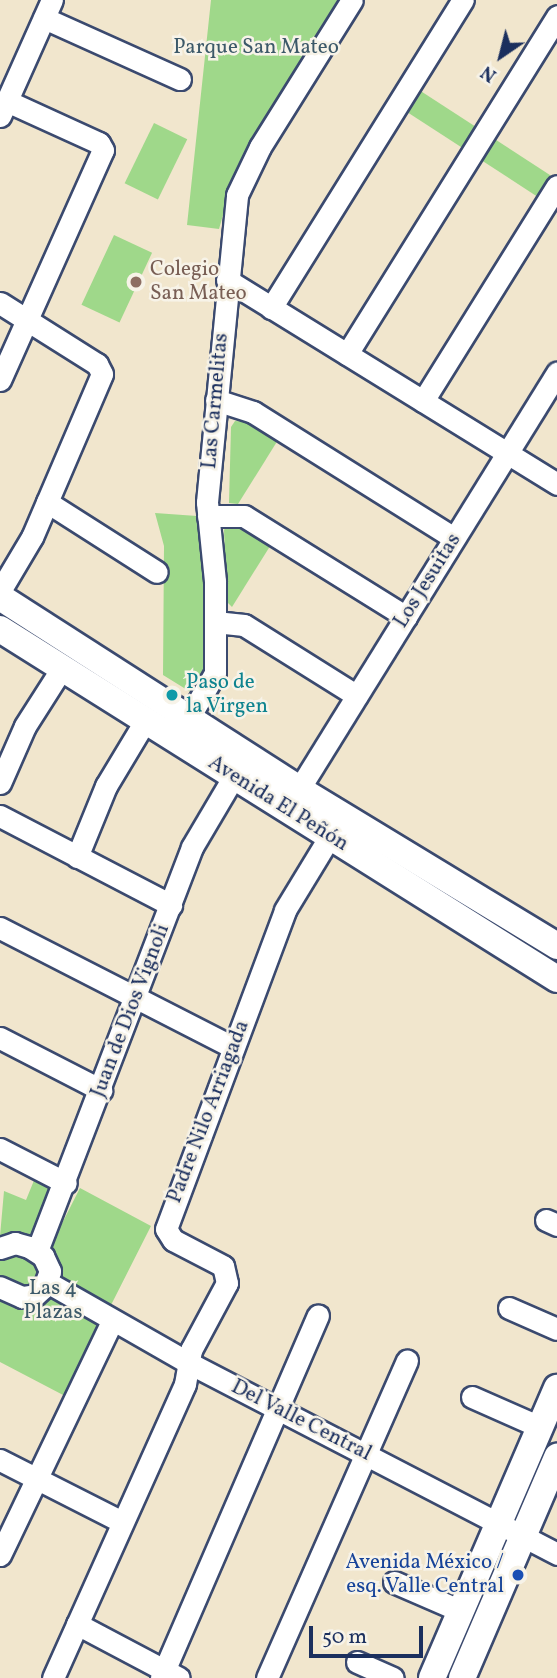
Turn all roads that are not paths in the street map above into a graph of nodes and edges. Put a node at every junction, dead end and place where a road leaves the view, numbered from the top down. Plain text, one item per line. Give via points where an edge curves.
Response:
1 (352, 0) edge
2 (463, 0) edge
3 (49, 5) edge
4 (557, 16) edge
5 (8, 77) edge
6 (180, 79) dead end
7 (3, 108) edge
8 (557, 186) edge
9 (227, 280) junction
10 (0, 303) edge
11 (271, 307) junction
12 (27, 320) junction
13 (347, 354) junction
14 (557, 373) edge
15 (0, 380) edge
16 (216, 400) junction
17 (423, 401) junction
18 (507, 453) junction
19 (557, 484) edge
20 (47, 502) junction
21 (208, 516) junction
22 (454, 538) junction
23 (157, 572) dead end
24 (0, 591) edge
25 (0, 597) edge
26 (406, 617) junction
27 (215, 622) junction
28 (0, 629) edge
29 (56, 678) junction
30 (357, 696) junction
31 (145, 721) junction
32 (182, 729) junction
33 (234, 776) junction
34 (0, 783) edge
35 (288, 791) junction
36 (0, 816) edge
37 (330, 836) junction
38 (77, 857) junction
39 (171, 905) junction
40 (0, 928) edge
41 (557, 946) edge
42 (557, 979) edge
43 (136, 998) junction
44 (0, 1038) edge
45 (233, 1047) junction
46 (101, 1090) junction
47 (0, 1149) edge
48 (66, 1183) junction
49 (0, 1248) edge
50 (37, 1251) junction
51 (47, 1282) junction
52 (1, 1289) edge
53 (509, 1308) dead end
54 (318, 1315) dead end
55 (112, 1321) junction
56 (557, 1329) edge
57 (407, 1361) dead end
58 (189, 1363) junction
59 (557, 1388) edge
60 (472, 1398) dead end
61 (277, 1409) junction
62 (540, 1427) junction
63 (365, 1454) junction
64 (557, 1457) edge
65 (0, 1460) edge
66 (34, 1477) junction
67 (120, 1521) junction
68 (499, 1524) junction
69 (523, 1536) junction
70 (557, 1554) edge
71 (0, 1555) edge
72 (394, 1582) dead end
73 (461, 1611) junction
74 (77, 1624) junction
75 (357, 1662) dead end
76 (168, 1675) edge
77 (53, 1678) edge
78 (267, 1678) edge
79 (393, 1678) edge
80 (432, 1678) edge
81 (462, 1678) edge

1 - 9 street, Las Carmelitas via 243,178 235,203
2 - 11 street
3 - 5 street
3 - 6 street
4 - 13 street
5 - 7 street
7 - 12 street via 103,147
8 - 17 street
9 - 11 street
9 - 16 street, Las Carmelitas
10 - 12 street
11 - 13 street
12 - 15 street
12 - 20 street via 102,370
13 - 17 street
14 - 18 street, Los Jesuitas
16 - 21 street, Las Carmelitas
16 - 22 street via 253,412
17 - 18 street
18 - 19 street
18 - 22 street, Los Jesuitas
20 - 23 street
20 - 24 street
21 - 26 street via 244,516
21 - 27 street, Las Carmelitas
22 - 26 street, Los Jesuitas
25 - 32 main road, Avenida El Peñón
26 - 30 street, Los Jesuitas
27 - 30 street via 244,625
27 - 32 street, Las Carmelitas via 214,679
28 - 29 main road, Avenida El Peñón
29 - 31 main road, Avenida El Peñón
29 - 34 street via 19,738
30 - 35 street, Los Jesuitas
31 - 32 main road, Avenida El Peñón
31 - 38 street via 106,786
32 - 33 main road, Avenida El Peñón
32 - 35 main road, Avenida El Peñón
33 - 35 main road, Avenida El Peñón
33 - 39 street, Juan de Dios Vignoli via 198,836
35 - 37 main road, Avenida El Peñón
35 - 41 main road, Avenida El Peñón
36 - 38 street
37 - 42 main road, Avenida El Peñón
37 - 45 street, Padre Nilo Arriagada via 290,899
38 - 39 street
39 - 43 street, Juan de Dios Vignoli
40 - 43 street
43 - 45 street
43 - 46 street, Juan de Dios Vignoli
44 - 46 street
45 - 58 street, Padre Nilo Arriagada via 166,1229 173,1240 228,1273
46 - 48 street, Juan de Dios Vignoli
47 - 48 street
48 - 50 street, Juan de Dios Vignoli
49 - 50 street via 15,1242
50 - 51 street via 49,1265
51 - 52 street via 28,1297
51 - 55 street, Del Valle Central
53 - 56 street
54 - 61 street
55 - 58 street, Del Valle Central
55 - 66 street
57 - 63 street
58 - 61 street, Del Valle Central
58 - 67 street via 184,1384
59 - 62 main road
60 - 62 street
61 - 63 street, Del Valle Central
61 - 76 street
62 - 68 main road
63 - 68 street, Del Valle Central
63 - 78 street
64 - 69 main road
65 - 66 street
66 - 67 street
66 - 71 street
67 - 74 street
68 - 69 street, Del Valle Central
68 - 73 main road
69 - 70 street, Del Valle Central
69 - 81 main road
72 - 73 street
73 - 80 main road
74 - 76 street
74 - 77 street
75 - 79 street

